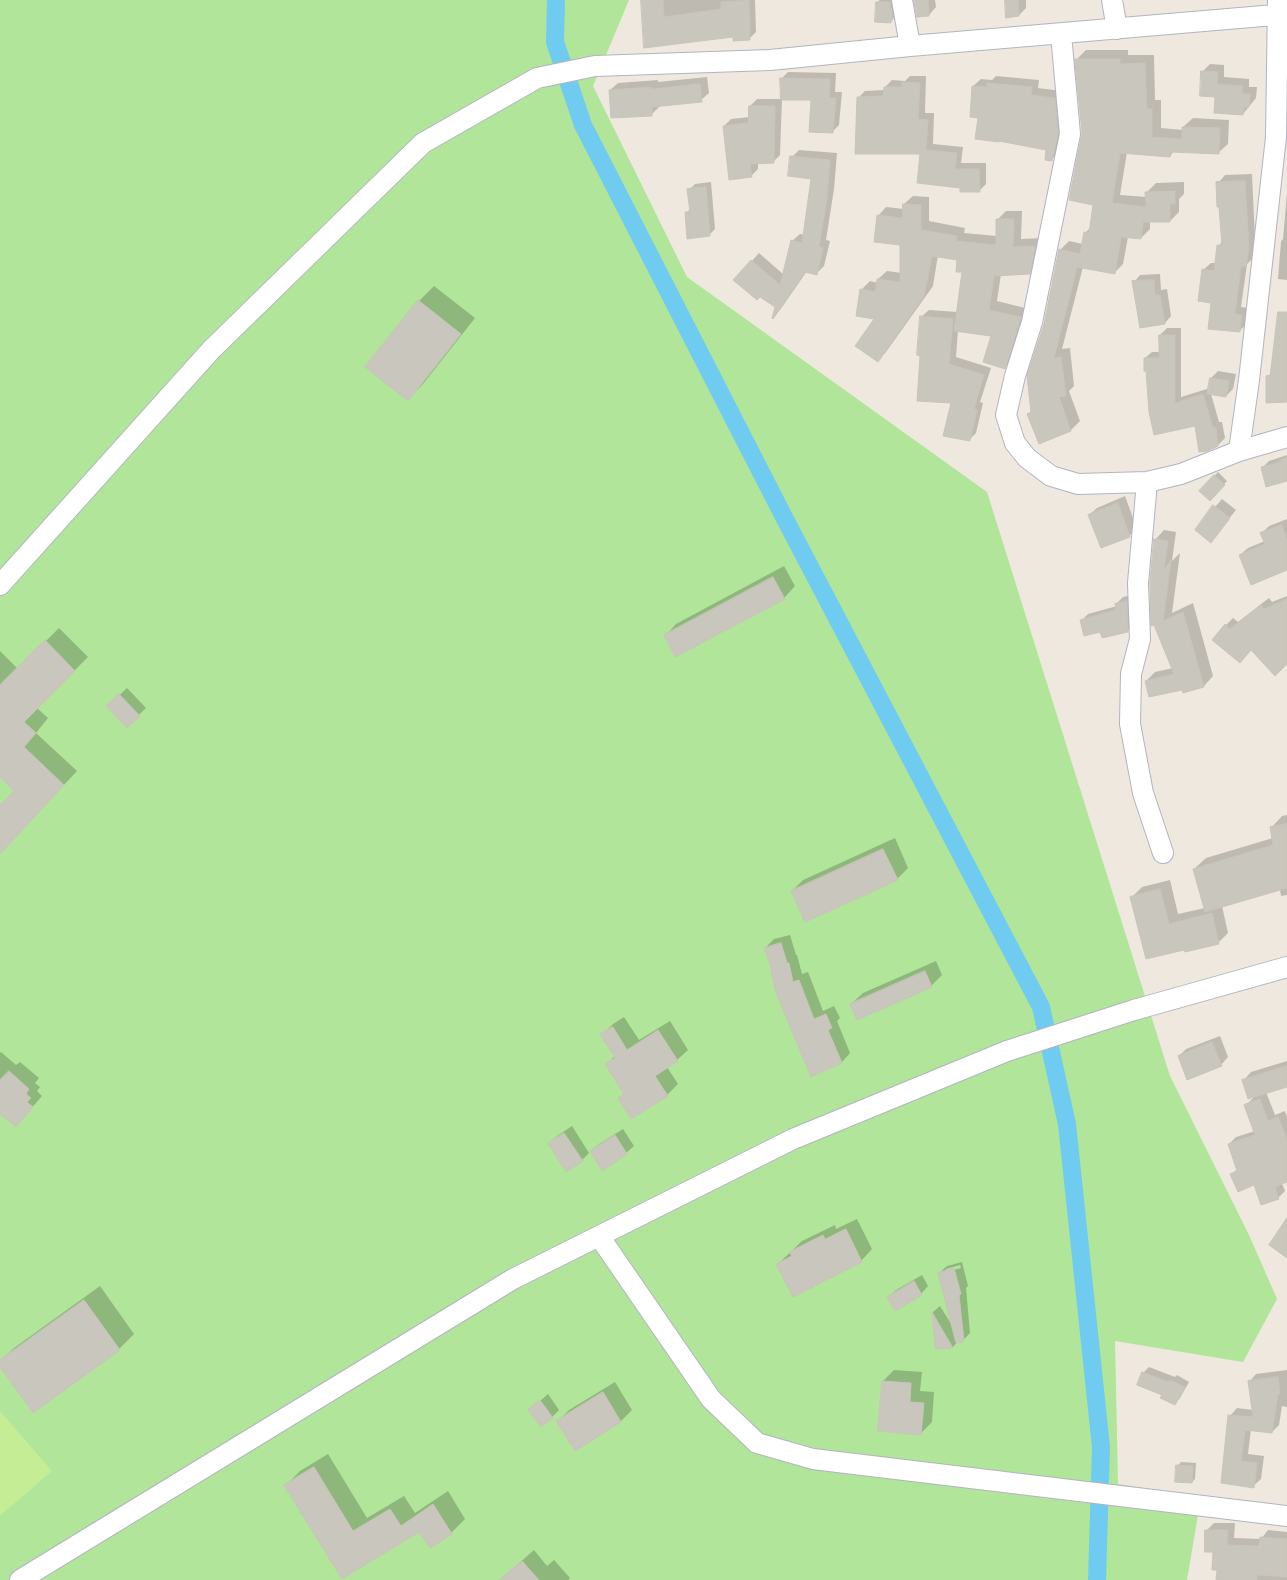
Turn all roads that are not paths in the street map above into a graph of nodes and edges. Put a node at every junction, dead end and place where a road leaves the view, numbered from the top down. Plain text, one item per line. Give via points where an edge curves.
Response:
1 (902, 0) edge
2 (1112, 0) edge
3 (1281, 10) edge
4 (1117, 29) junction
5 (1061, 34) junction
6 (910, 46) junction
7 (1287, 437) edge
8 (1238, 451) junction
9 (1147, 482) junction
10 (0, 584) edge
11 (1163, 853) dead end
12 (1287, 967) edge
13 (599, 1236) junction
14 (1287, 1516) edge
15 (20, 1580) edge

1 - 6 street
2 - 4 street
3 - 4 street
3 - 8 street via 1276,137
4 - 5 street
5 - 6 street
5 - 9 street via 1070,134 1068,151 1032,322 1006,415 1015,443 1027,458 1051,476 1078,484
6 - 10 street via 770,60 596,66 536,78 423,144 211,350
7 - 8 street
8 - 9 street via 1181,474
9 - 11 street via 1138,583 1140,639 1131,674 1130,724 1143,793
12 - 13 street via 1134,1010 1007,1051 793,1139
13 - 14 street via 711,1399 757,1443 813,1459
13 - 15 street via 513,1279

